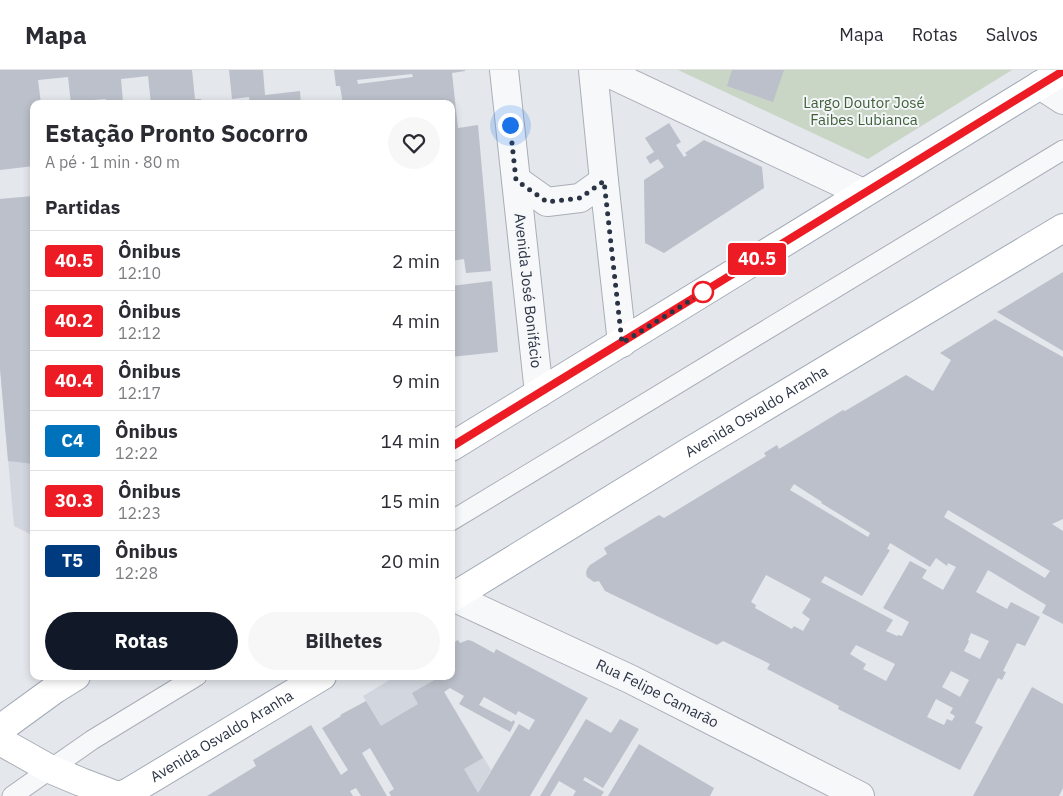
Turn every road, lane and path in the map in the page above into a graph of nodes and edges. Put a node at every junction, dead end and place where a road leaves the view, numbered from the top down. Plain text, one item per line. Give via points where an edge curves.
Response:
1 (504, 70) edge
2 (593, 70) edge
3 (602, 70) edge
4 (1063, 71) edge
5 (1040, 85) junction
6 (1063, 100) edge
7 (1063, 150) edge
8 (516, 180) junction
9 (604, 181) junction
10 (863, 193) junction
11 (1063, 228) edge
12 (622, 343) junction
13 (539, 393) junction
14 (455, 445) edge
15 (455, 519) edge
16 (455, 595) edge
17 (455, 598) edge
18 (70, 680) edge
19 (190, 680) edge
20 (315, 680) edge
21 (0, 728) edge
22 (0, 741) edge
23 (50, 769) junction
24 (12, 796) edge
25 (20, 796) edge
26 (26, 796) edge
27 (119, 796) edge
28 (860, 796) edge

1 - 8 street, Avenida José Bonifácio
2 - 9 street
3 - 10 street
4 - 5 main road
5 - 6 street
5 - 10 main road
7 - 15 lane
8 - 9 street via 547,202 580,198
8 - 13 street, Avenida José Bonifácio
9 - 12 street
10 - 12 main road
11 - 16 main road, Avenida Osvaldo Aranha
12 - 13 main road
13 - 14 main road
17 - 28 street, Rua Felipe Camarão via 630,679
18 - 21 main road
19 - 23 lane
20 - 27 main road, Avenida Osvaldo Aranha
22 - 23 main road
23 - 24 lane
23 - 25 lane
23 - 26 lane
23 - 27 main road

